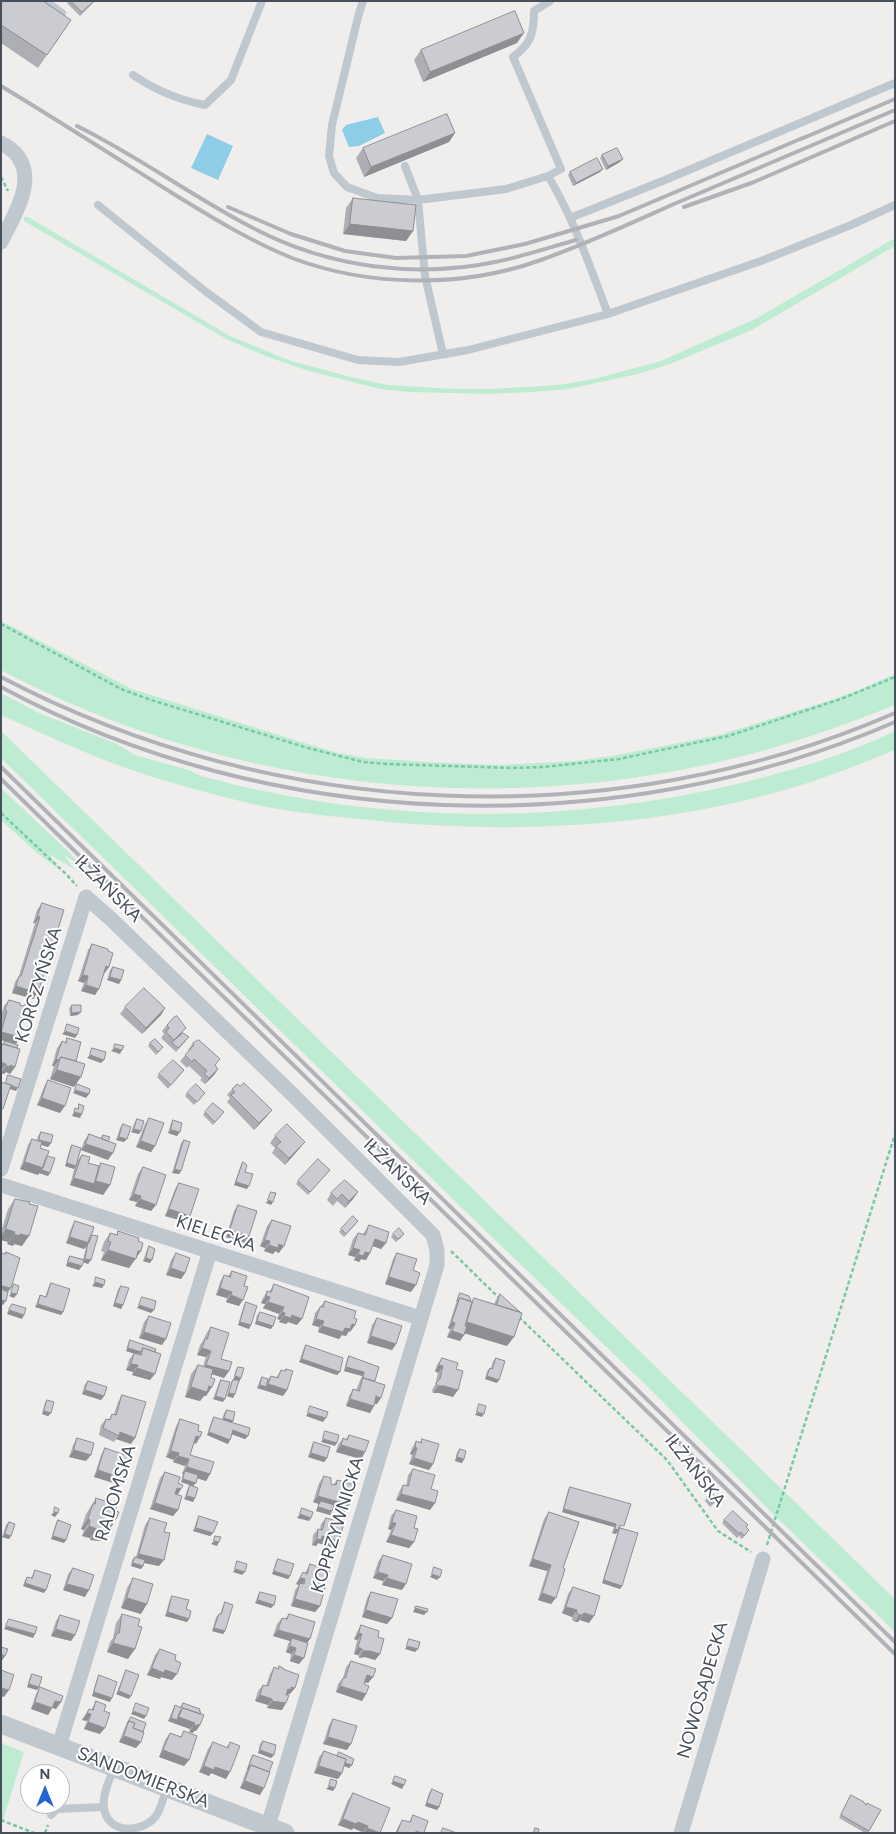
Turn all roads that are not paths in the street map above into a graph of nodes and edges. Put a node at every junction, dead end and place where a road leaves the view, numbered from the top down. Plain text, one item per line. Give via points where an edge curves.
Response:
1 (45, 1) edge
2 (262, 1) edge
3 (363, 1) edge
4 (550, 1) edge
5 (62, 13) edge
6 (133, 75) dead end
7 (895, 83) edge
8 (1, 143) edge
9 (405, 166) dead end
10 (548, 176) junction
11 (418, 200) junction
12 (895, 205) edge
13 (98, 206) dead end
14 (570, 218) junction
15 (1, 242) edge
16 (608, 314) junction
17 (443, 354) junction
18 (86, 897) joint
19 (1, 1169) edge
20 (1, 1185) edge
21 (433, 1235) joint
22 (210, 1251) junction
23 (420, 1318) junction
24 (763, 1559) road end
25 (1, 1724) edge
26 (59, 1746) junction
27 (114, 1767) junction
28 (167, 1787) junction
29 (104, 1807) junction
30 (51, 1815) dead end
31 (277, 1829) edge
32 (681, 1833) edge

1 - 5 lane
2 - 6 lane via 231,80 205,105 185,101 149,86
3 - 11 lane via 332,125 329,156 334,174 347,187 377,198
4 - 10 lane via 534,11 529,42 513,57 561,169
7 - 14 lane
8 - 15 street via 23,165 25,182
9 - 11 lane
10 - 11 lane via 506,189
10 - 14 lane
11 - 17 lane via 425,276
12 - 16 lane via 761,261
13 - 17 lane via 261,332 358,360 399,362
14 - 16 lane
16 - 17 lane
18 - 19 street, KORCZYŃSKA
18 - 21 street, IŁŻAŃSKA via 294,1095
20 - 22 street, KIELECKA
21 - 23 street, KOPRZYWNICKA via 437,1265
22 - 23 street, KIELECKA
22 - 26 street, RADOMSKA
23 - 31 street, KOPRZYWNICKA
24 - 32 street, NOWOSĄDECKA
25 - 26 street, SANDOMIERSKA
26 - 27 street, SANDOMIERSKA
27 - 28 street, SANDOMIERSKA
27 - 29 lane
28 - 29 lane via 156,1816 141,1826 113,1826
28 - 31 street, SANDOMIERSKA
29 - 30 lane via 57,1808

